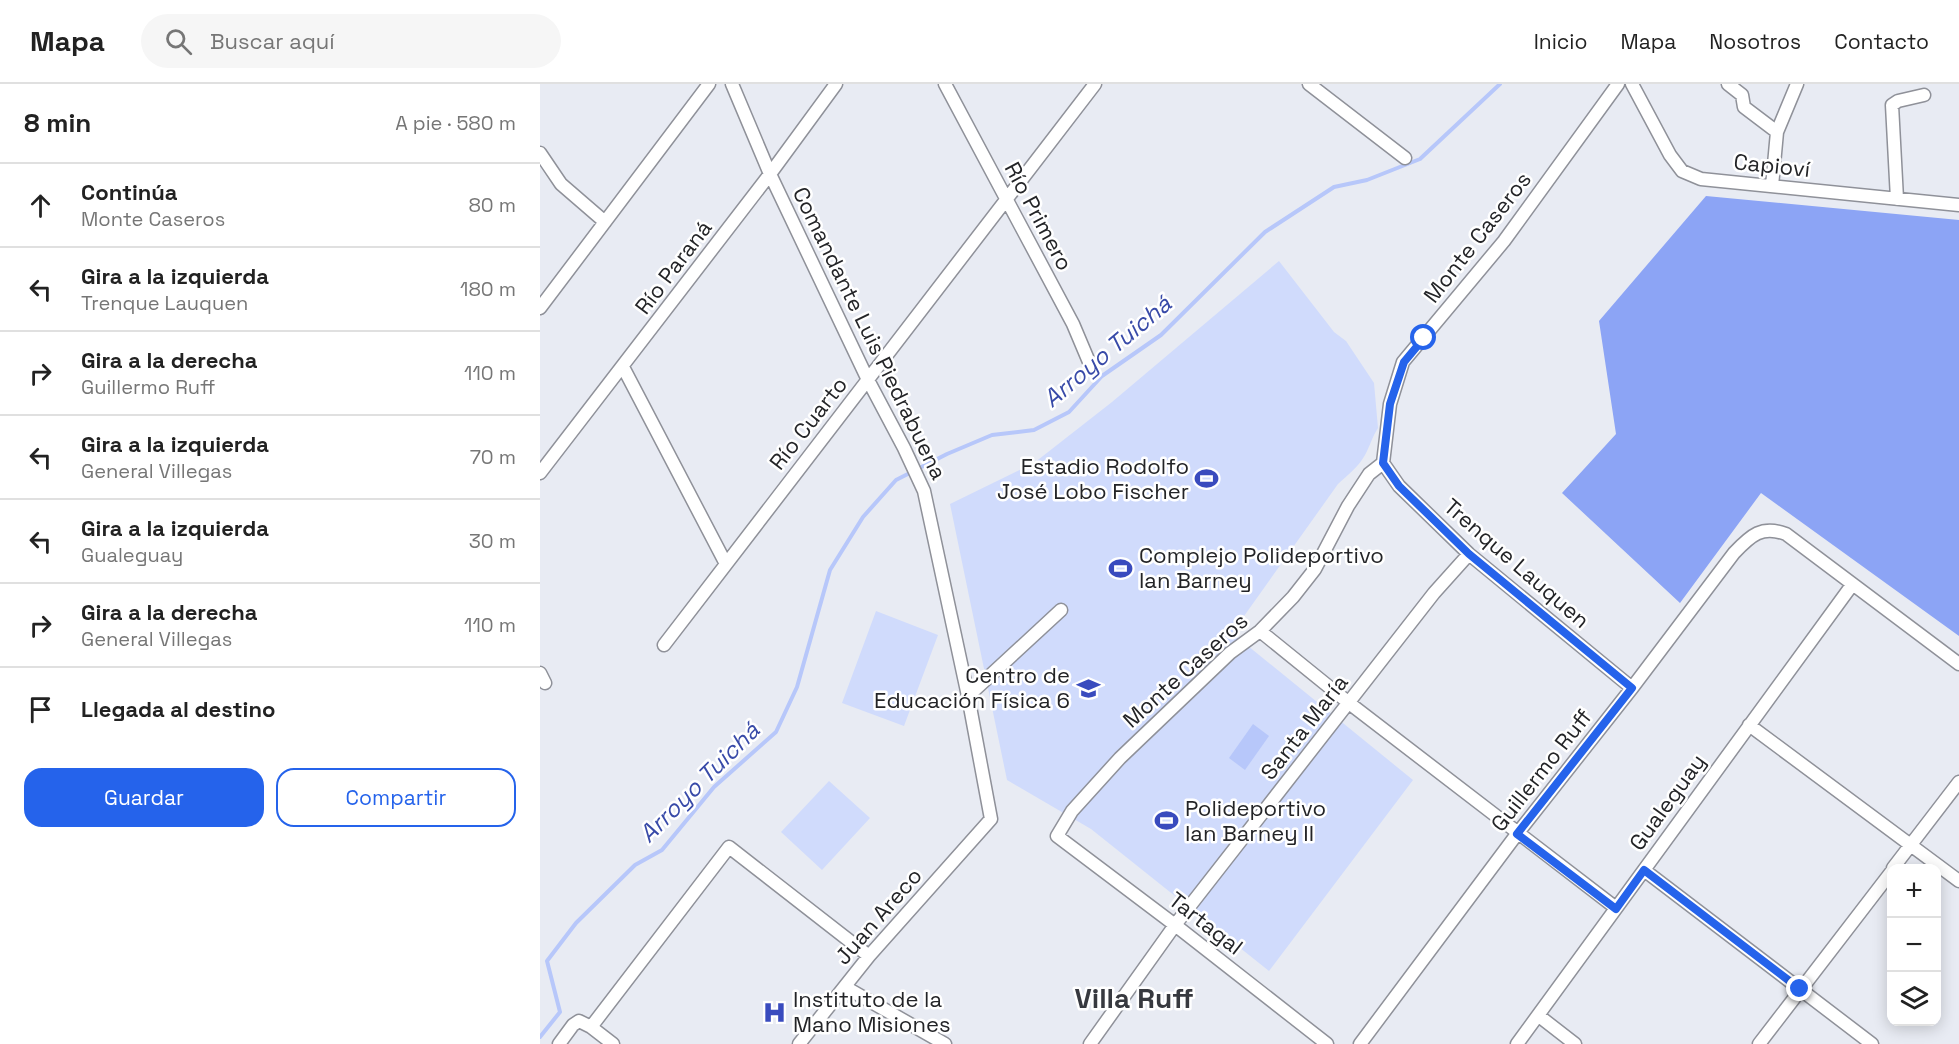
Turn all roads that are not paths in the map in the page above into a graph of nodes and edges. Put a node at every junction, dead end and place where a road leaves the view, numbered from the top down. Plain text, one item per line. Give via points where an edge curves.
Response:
1 (709, 84) edge
2 (732, 84) edge
3 (836, 84) edge
4 (945, 84) edge
5 (1095, 84) edge
6 (1309, 84) edge
7 (1632, 84) edge
8 (1728, 84) edge
9 (1797, 84) edge
10 (1615, 85) edge
11 (1924, 95) dead end
12 (1777, 132) junction
13 (540, 153) edge
14 (1405, 158) dead end
15 (770, 174) junction
16 (1772, 186) junction
17 (1006, 199) junction
18 (1897, 199) junction
19 (1959, 205) edge
20 (605, 222) junction
21 (540, 308) edge
22 (623, 367) junction
23 (1092, 369) dead end
24 (868, 380) junction
25 (1383, 463) junction
26 (540, 473) edge
27 (1469, 554) junction
28 (726, 564) junction
29 (1852, 585) junction
30 (1061, 610) dead end
31 (1260, 631) junction
32 (664, 645) dead end
33 (1959, 664) edge
34 (1632, 688) junction
35 (968, 696) junction
36 (1349, 703) junction
37 (1749, 725) junction
38 (1959, 782) edge
39 (991, 819) joint
40 (1517, 834) junction
41 (1057, 836) joint
42 (1911, 845) junction
43 (1896, 864) edge
44 (1644, 870) junction
45 (1887, 876) edge
46 (1959, 881) edge
47 (1616, 909) junction
48 (1175, 925) junction
49 (869, 956) junction
50 (845, 987) junction
51 (1800, 989) junction
52 (1539, 1016) junction
53 (591, 1027) junction
54 (559, 1044) edge
55 (613, 1044) edge
56 (799, 1044) edge
57 (945, 1044) edge
58 (1090, 1044) edge
59 (1327, 1044) edge
60 (1360, 1044) edge
61 (1517, 1044) edge
62 (1575, 1044) edge
63 (1759, 1044) edge
64 (1872, 1044) edge

1 - 20 street
2 - 15 street, Comandante Luis Piedrabuena
3 - 15 street, Río Paraná
4 - 17 street, Río Primero
5 - 17 street, Río Cuarto
6 - 14 street
7 - 16 street, Capioví via 1682,171 1701,180
8 - 12 street via 1742,95 1744,107
9 - 12 street
10 - 25 street, Monte Caseros via 1504,242 1404,362 1390,404
11 - 18 street via 1892,105
12 - 16 street
13 - 20 street via 561,184
15 - 22 street, Río Paraná
15 - 24 street, Comandante Luis Piedrabuena
16 - 18 street, Capioví
17 - 23 street, Río Primero via 1073,324
17 - 24 street, Río Cuarto
18 - 19 street, Capioví
20 - 21 street
22 - 26 street, Río Paraná
22 - 28 street
24 - 28 street, Río Cuarto
24 - 35 street, Comandante Luis Piedrabuena via 924,491
25 - 27 street, Trenque Lauquen via 1399,486
25 - 31 street, Monte Caseros via 1369,474 1348,506 1315,568
27 - 34 street, Trenque Lauquen
27 - 36 street, Santa María
28 - 32 street, Río Cuarto
29 - 33 street
29 - 34 street, Guillermo Ruff via 1786,534 1764,531 1747,539 1734,553
29 - 37 street, Gualeguay
30 - 35 street
31 - 36 street
31 - 41 street, Monte Caseros via 1230,653 1120,758 1072,811
34 - 40 street, Guillermo Ruff
35 - 39 street, Comandante Luis Piedrabuena
36 - 40 street
36 - 48 street, Santa María
37 - 42 street
37 - 44 street, Gualeguay
38 - 42 street
39 - 49 street, Juan Areco
40 - 47 street
40 - 60 street, Guillermo Ruff
41 - 48 street, Tartagal
42 - 43 street
42 - 46 street
44 - 47 street, Gualeguay
44 - 51 street
45 - 51 street
47 - 52 street, Gualeguay
48 - 58 street, Santa María
48 - 59 street, Tartagal
49 - 50 street, Juan Areco
49 - 53 street via 729,847
50 - 56 street, Juan Areco
50 - 57 street
51 - 63 street
51 - 64 street
52 - 61 street, Gualeguay
52 - 62 street
53 - 54 street via 579,1021
53 - 55 street

